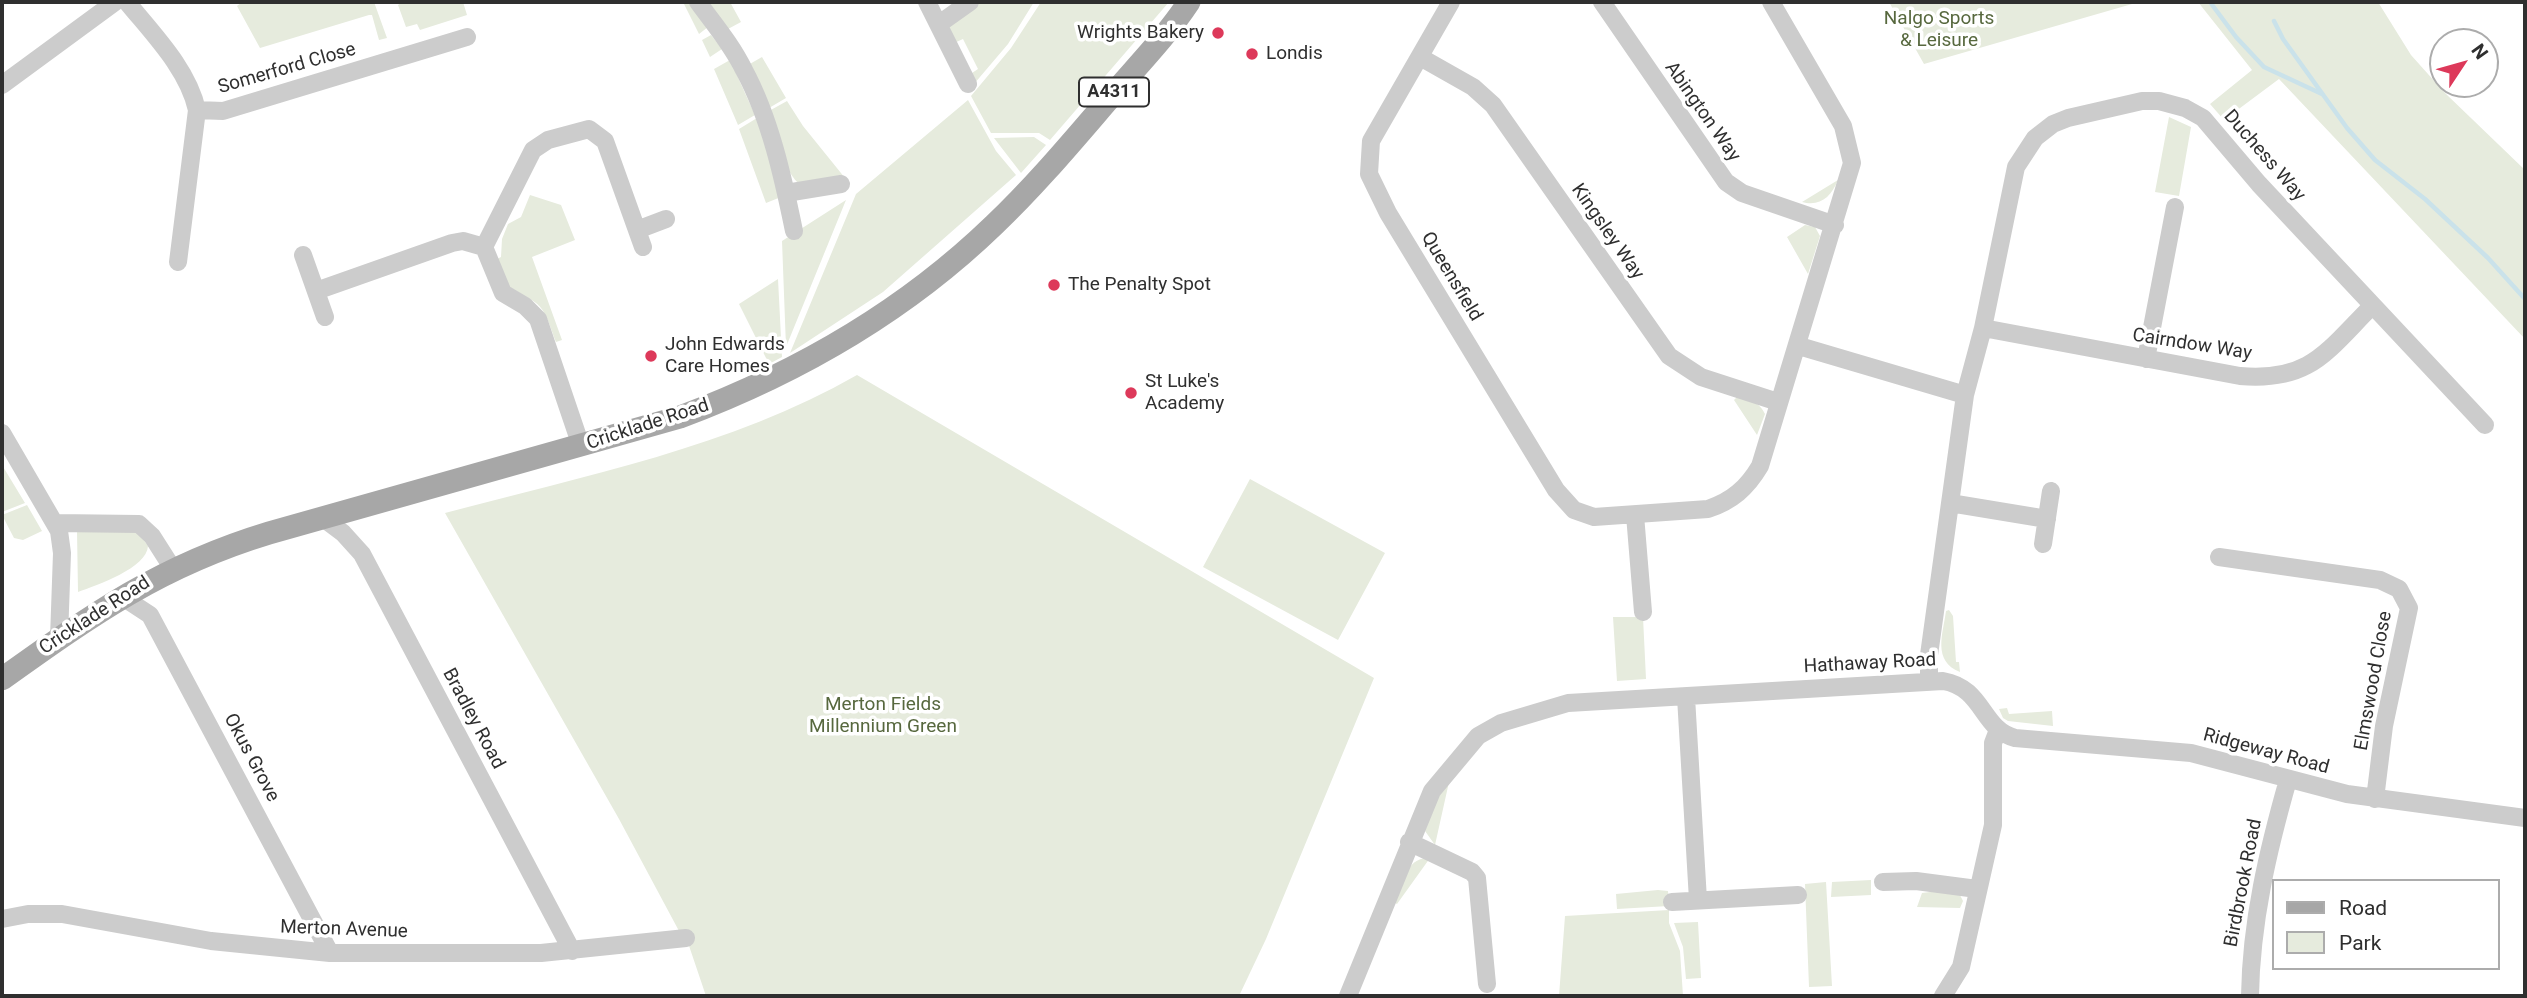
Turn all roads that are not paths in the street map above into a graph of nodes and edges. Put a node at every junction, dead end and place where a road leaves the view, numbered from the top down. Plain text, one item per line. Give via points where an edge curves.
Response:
1 (115, 2) edge
2 (127, 2) edge
3 (698, 2) edge
4 (927, 2) edge
5 (970, 2) edge
6 (1189, 2) edge
7 (1451, 2) edge
8 (1602, 2) edge
9 (1771, 2) edge
10 (939, 24) junction
11 (467, 37) dead end
12 (1420, 57) junction
13 (968, 84) dead end
14 (2, 85) edge
15 (197, 110) junction
16 (841, 184) dead end
17 (786, 193) junction
18 (2175, 207) dead end
19 (666, 219) dead end
20 (1835, 225) junction
21 (794, 231) dead end
22 (484, 247) junction
23 (303, 255) dead end
24 (178, 262) dead end
25 (316, 291) junction
26 (2372, 306) junction
27 (325, 317) dead end
28 (1983, 328) junction
29 (1799, 346) junction
30 (2146, 359) junction
31 (1965, 395) junction
32 (1778, 402) junction
33 (2485, 425) dead end
34 (2, 433) edge
35 (581, 446) junction
36 (2051, 491) dead end
37 (1950, 503) junction
38 (1635, 516) junction
39 (323, 518) junction
40 (2047, 519) junction
41 (55, 523) junction
42 (2043, 544) dead end
43 (2219, 557) dead end
44 (173, 569) junction
45 (121, 596) junction
46 (1643, 612) dead end
47 (59, 638) junction
48 (2, 678) edge
49 (1929, 680) junction
50 (1686, 697) junction
51 (1998, 730) junction
52 (2288, 780) junction
53 (2375, 799) junction
54 (2525, 818) edge
55 (1409, 842) junction
56 (1883, 882) dead end
57 (1977, 889) junction
58 (1798, 895) dead end
59 (1699, 900) junction
60 (1672, 902) dead end
61 (2, 919) edge
62 (686, 938) dead end
63 (572, 951) junction
64 (330, 953) junction
65 (1487, 985) dead end
66 (1348, 996) edge
67 (1943, 996) edge
68 (2250, 996) edge

1 - 14 street
2 - 15 street, Somerford Close via 185,79
3 - 17 street via 735,53 753,88
4 - 10 street
5 - 10 street
6 - 35 main road, Cricklade Road / A4311 via 1038,180 993,226 917,290 818,355 744,391
7 - 12 street, Queensfield
8 - 20 street, Abington Way via 1726,182 1742,193
9 - 20 street, Queensfield via 1849,141 1850,176
10 - 13 street
11 - 15 street, Somerford Close via 223,111
12 - 32 street, Kingsley Way via 1473,87 1493,105 1669,356 1701,377
12 - 38 street, Queensfield via 1371,141 1368,161 1374,187 1565,503 1594,517
15 - 24 street, Somerford Close
16 - 17 street
17 - 21 street
18 - 30 street
19 - 22 street via 640,239 604,141 597,132 583,129 533,150
20 - 29 street, Queensfield
22 - 25 street via 452,243
22 - 35 street via 503,293 538,319
23 - 25 street
25 - 27 street
26 - 28 street, Duchess Way via 2203,118 2170,103 2142,101 2068,118 2027,147 2016,167
26 - 30 street, Cairndow Way via 2320,356 2284,376 2240,376
26 - 33 street, Duchess Way
28 - 30 street, Cairndow Way
28 - 31 street, Duchess Way
29 - 31 street
29 - 32 street, Queensfield
31 - 37 street, Duchess Way
32 - 38 street, Queensfield via 1760,466 1741,492 1707,509
34 - 41 street
35 - 39 main road, Cricklade Road / A4311
36 - 40 street
37 - 40 street
37 - 49 street, Duchess Way
38 - 46 street
39 - 44 main road, Cricklade Road / A4311 via 250,538
39 - 63 street, Bradley Road via 362,554
40 - 42 street
41 - 44 street via 134,522 149,531
41 - 47 street via 62,553
43 - 53 street, Elmswood Close via 2380,580 2404,595 2409,616 2390,693
44 - 45 main road, Cricklade Road / A4311
45 - 47 main road, Cricklade Road / A4311
45 - 64 street, Okus Grove via 150,615
47 - 48 main road, Cricklade Road / A4311
49 - 50 street, Hathaway Road
49 - 51 street, Hathaway Road via 1954,683 1973,694
50 - 55 street, Hathaway Road via 1568,703 1501,723 1478,736 1445,773
50 - 59 street
51 - 52 street, Ridgeway Road via 2015,738 2191,753
51 - 57 street via 1993,743 1993,825
52 - 53 street, Ridgeway Road
52 - 68 street, Birdbrook Road via 2266,866 2250,959
53 - 54 street, Ridgeway Road
55 - 65 street via 1477,878
55 - 66 street, Hathaway Road
56 - 57 street
57 - 67 street via 1961,967
58 - 59 street
59 - 60 street
61 - 64 street, Merton Avenue via 62,914 211,941
62 - 63 street, Merton Avenue
63 - 64 street, Merton Avenue

